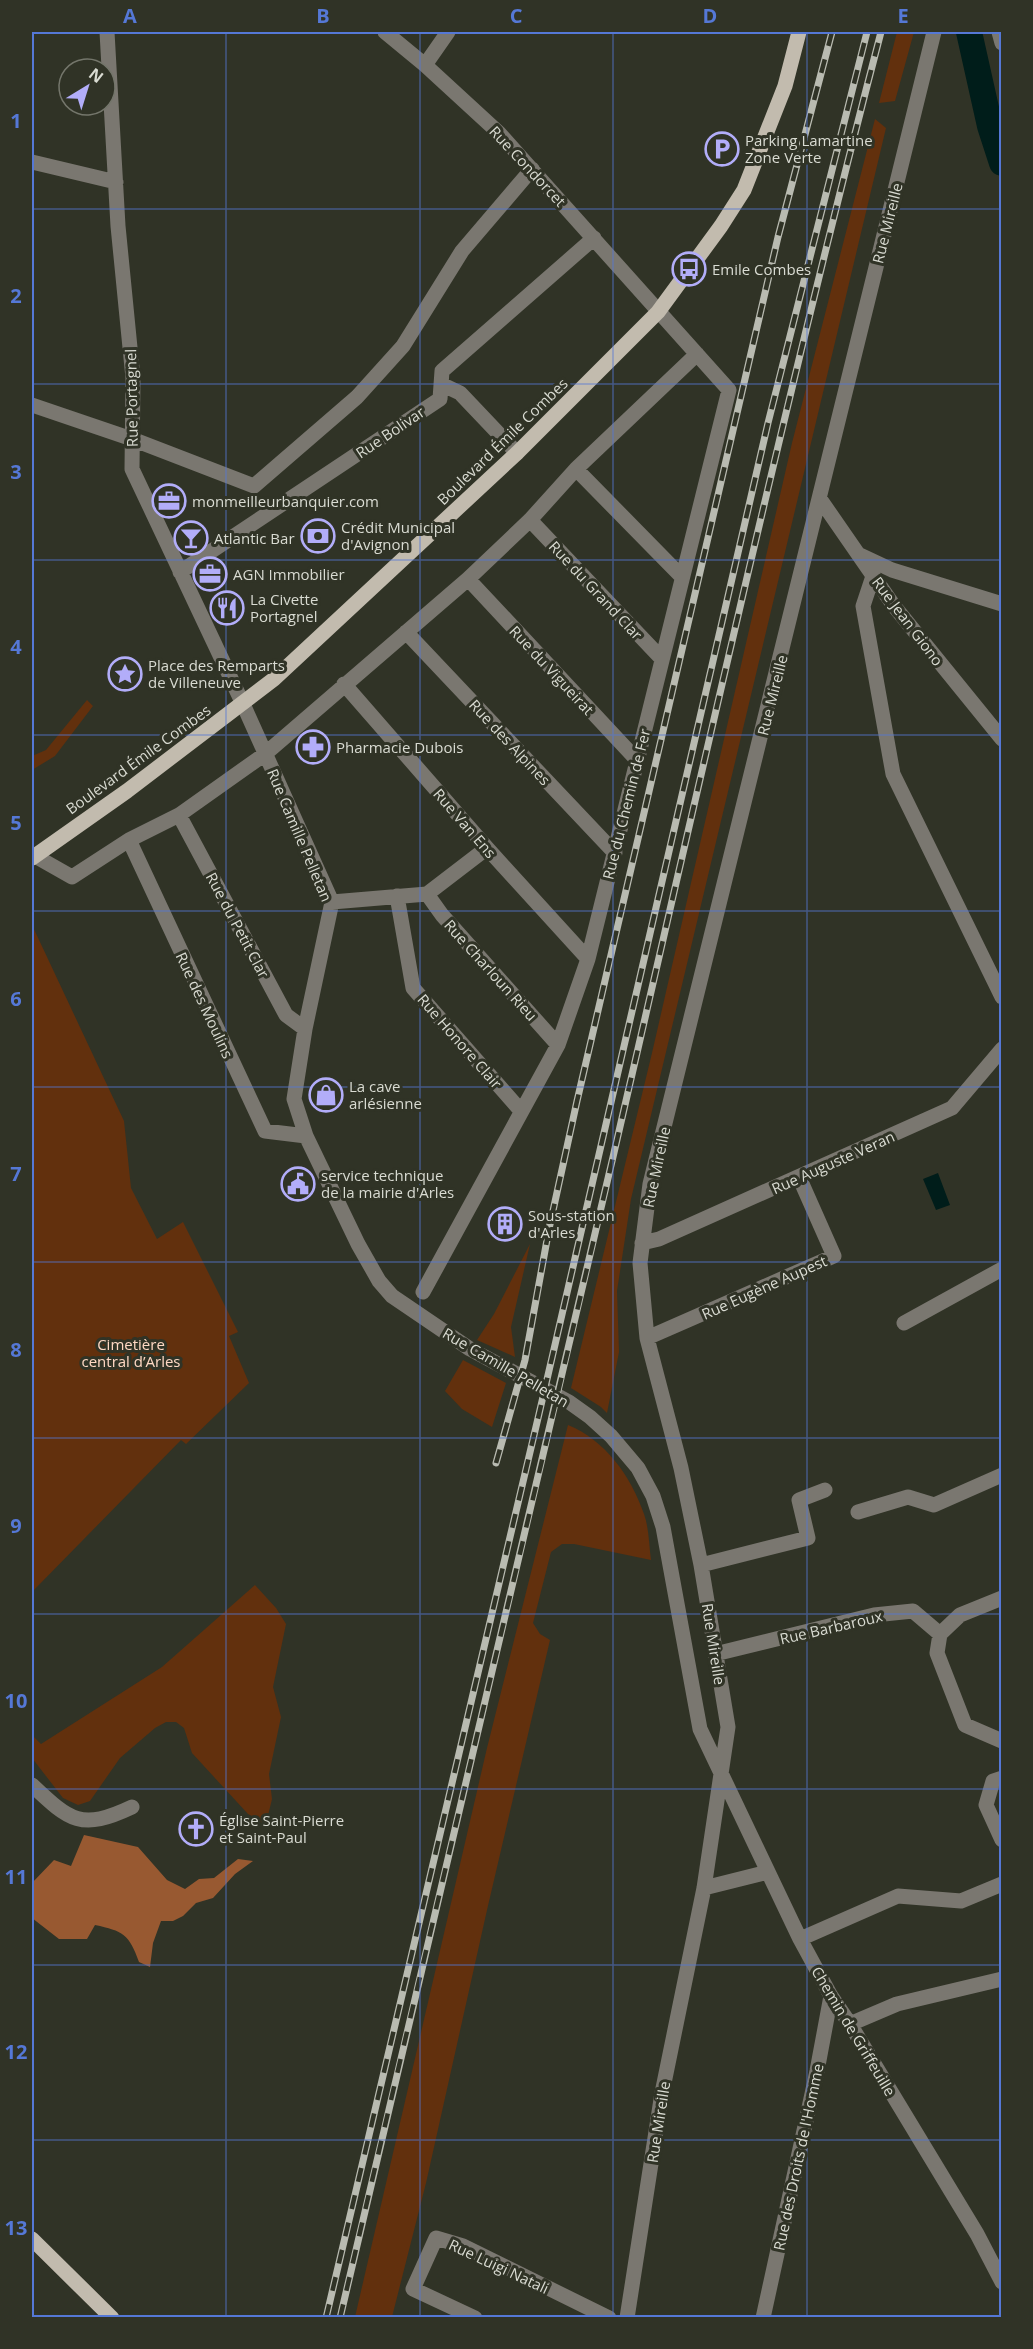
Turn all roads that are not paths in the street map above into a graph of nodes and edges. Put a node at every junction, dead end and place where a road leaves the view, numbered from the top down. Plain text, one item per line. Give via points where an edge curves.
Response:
1 (107, 32) edge
2 (386, 32) edge
3 (448, 32) edge
4 (799, 32) edge
5 (934, 32) edge
6 (999, 32) edge
7 (1002, 43) edge
8 (425, 65) junction
9 (32, 162) edge
10 (532, 169) junction
11 (116, 182) junction
12 (594, 238) junction
13 (658, 312) junction
14 (697, 354) junction
15 (441, 384) junction
16 (32, 405) edge
17 (132, 439) junction
18 (517, 453) junction
19 (576, 469) junction
20 (820, 499) junction
21 (530, 520) junction
22 (860, 554) junction
23 (180, 572) junction
24 (873, 576) junction
25 (682, 577) junction
26 (468, 579) junction
27 (1002, 604) edge
28 (406, 632) junction
29 (662, 659) junction
30 (344, 684) junction
31 (243, 704) junction
32 (1002, 739) edge
33 (265, 754) junction
34 (637, 760) junction
35 (179, 815) junction
36 (129, 840) junction
37 (487, 848) junction
38 (615, 852) junction
39 (33, 857) edge
40 (426, 894) junction
41 (397, 896) junction
42 (332, 902) junction
43 (588, 959) junction
44 (1002, 997) edge
45 (305, 1029) junction
46 (558, 1046) junction
47 (1002, 1049) edge
48 (521, 1111) junction
49 (306, 1136) junction
50 (799, 1177) junction
51 (642, 1243) junction
52 (1002, 1269) edge
53 (423, 1292) dead end
54 (904, 1323) dead end
55 (647, 1338) junction
56 (1002, 1474) edge
57 (825, 1490) dead end
58 (858, 1512) dead end
59 (701, 1565) junction
60 (1002, 1598) edge
61 (940, 1634) junction
62 (715, 1654) junction
63 (1002, 1741) edge
64 (721, 1772) junction
65 (1002, 1778) edge
66 (32, 1785) edge
67 (132, 1807) dead end
68 (1002, 1840) edge
69 (768, 1872) junction
70 (1002, 1884) edge
71 (704, 1888) junction
72 (800, 1939) junction
73 (1002, 1979) edge
74 (831, 1996) junction
75 (850, 2024) junction
76 (32, 2239) edge
77 (1002, 2282) edge
78 (112, 2318) edge
79 (475, 2318) edge
80 (609, 2318) edge
81 (627, 2318) edge
82 (763, 2318) edge

1 - 11 street, Rue Portagnel
2 - 8 street, Rue Condorcet
3 - 8 street
4 - 13 main road, Boulevard Émile Combes via 785,86 744,190
5 - 20 street, Rue Mireille
6 - 7 street
8 - 10 street, Rue Condorcet
9 - 11 street
10 - 12 street, Rue Condorcet
10 - 17 street via 462,251 403,346 357,397 254,486
11 - 17 street, Rue Portagnel via 134,378
12 - 13 street, Rue Condorcet
12 - 15 street, Rue Bolivar via 442,371
13 - 14 street, Rue du Chemin de Fer
13 - 18 main road, Boulevard Émile Combes
14 - 19 street, Boulevard Émile Combes
14 - 25 street, Rue du Chemin de Fer via 729,390
15 - 18 street via 460,393
15 - 23 street, Rue Bolivar via 440,399
16 - 17 street
17 - 23 street, Rue Portagnel via 132,470
18 - 31 main road, Boulevard Émile Combes via 274,680
19 - 21 street, Boulevard Émile Combes
19 - 25 street
20 - 22 street, Rue Jean Giono
20 - 51 street, Rue Mireille via 650,1184
21 - 26 street, Boulevard Émile Combes
21 - 29 street, Rue du Grand Clar
22 - 24 street, Rue Jean Giono
22 - 27 street via 892,570
23 - 31 street, Rue Portagnel
24 - 32 street, Rue Jean Giono
24 - 44 street via 863,606 892,774
25 - 29 street, Rue du Chemin de Fer
26 - 28 street, Boulevard Émile Combes
26 - 34 street, Rue du Vigueirat
28 - 30 street, Boulevard Émile Combes
28 - 38 street, Rue des Alpines
29 - 34 street, Rue du Chemin de Fer
30 - 33 street, Boulevard Émile Combes
30 - 37 street, Rue Van Ens
31 - 33 street, Rue Camille Pelletan
31 - 39 main road, Boulevard Émile Combes
33 - 35 street, Boulevard Émile Combes
33 - 42 street, Rue Camille Pelletan
34 - 38 street, Rue du Chemin de Fer
35 - 36 street, Boulevard Émile Combes
35 - 45 street, Rue du Petit Clar via 286,1015
36 - 39 street, Boulevard Émile Combes via 72,877
36 - 49 street, Rue des Moulins via 265,1131
37 - 40 street
37 - 43 street, Rue Van Ens
38 - 43 street, Rue du Chemin de Fer
40 - 41 street
40 - 46 street, Rue Charloun Rieu
41 - 42 street
41 - 48 street, Rue Honore Clair via 413,988
42 - 45 street, Rue Camille Pelletan
43 - 46 street, Rue du Chemin de Fer
45 - 49 street, Rue Camille Pelletan via 294,1099
46 - 48 street, Rue du Chemin de Fer
47 - 50 street, Rue Auguste Veran via 952,1108
48 - 53 street, Rue du Chemin de Fer
49 - 64 street, Rue Camille Pelletan via 358,1244 392,1296 470,1349 590,1417 638,1468 663,1527 700,1729
50 - 51 street, Rue Auguste Veran
50 - 55 street, Rue Eugène Aupest via 834,1256
51 - 55 street, Rue Mireille via 640,1263
52 - 54 street
55 - 59 street, Rue Mireille
56 - 58 street via 934,1505 908,1497
57 - 59 street via 799,1500 808,1538
59 - 62 street, Rue Mireille
60 - 61 street via 960,1614
61 - 62 street, Rue Barbaroux via 913,1611 884,1614
61 - 63 street via 937,1653 965,1725
62 - 64 street, Rue Mireille via 728,1727
64 - 69 street, Chemin de Griffeuille
64 - 71 street, Rue Mireille
65 - 68 street via 993,1781 986,1805
66 - 67 street via 67,1815 81,1821 110,1818
69 - 71 street
69 - 72 street, Chemin de Griffeuille
70 - 72 street via 961,1900 898,1896
71 - 81 street, Rue Mireille via 662,2093
72 - 74 street, Chemin de Griffeuille
73 - 75 street via 897,2004
74 - 75 street, Chemin de Griffeuille
74 - 82 street, Rue des Droits de l'Homme
75 - 77 street, Chemin de Griffeuille
76 - 78 main road
79 - 80 street, Rue Luigi Natali via 413,2289 436,2238 463,2246

